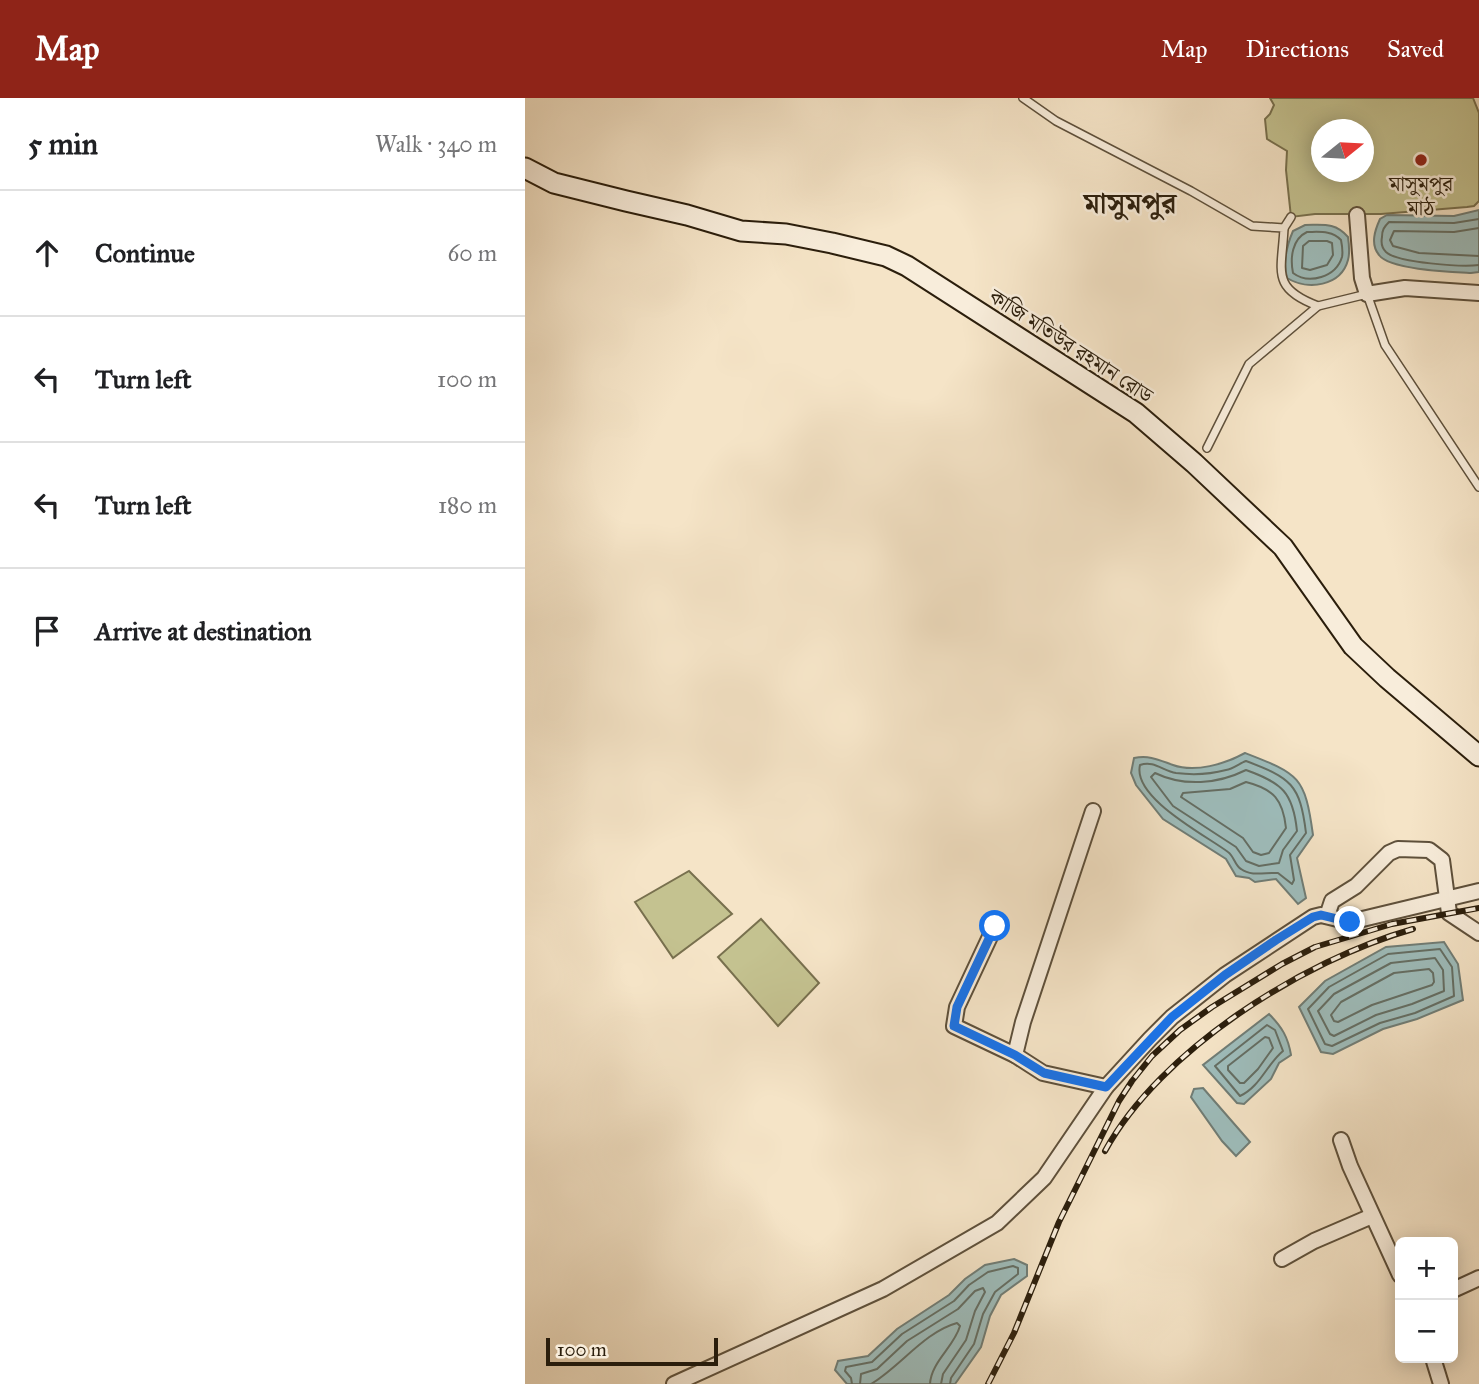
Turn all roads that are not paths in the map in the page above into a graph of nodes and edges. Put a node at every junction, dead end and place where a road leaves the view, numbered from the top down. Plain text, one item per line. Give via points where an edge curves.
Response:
1 (1023, 98) edge
2 (525, 168) edge
3 (1357, 215) dead end
4 (1291, 217) dead end
5 (1284, 228) junction
6 (1479, 293) edge
7 (1367, 294) junction
8 (1318, 306) junction
9 (1207, 448) dead end
10 (1479, 487) edge
11 (1479, 756) edge
12 (1093, 811) dead end
13 (1479, 891) edge
14 (1446, 898) junction
15 (1327, 916) junction
16 (995, 926) dead end
17 (1479, 933) edge
18 (1015, 1055) junction
19 (1106, 1087) junction
20 (1341, 1140) dead end
21 (1372, 1216) junction
22 (1282, 1259) dead end
23 (1395, 1264) edge
24 (1479, 1278) edge
25 (1458, 1288) edge
26 (1435, 1363) edge
27 (674, 1384) edge
28 (1441, 1384) edge

1 - 5 lane via 1056,121 1252,226
2 - 11 main road, কাজি মতিউর রহমান রোড via 554,183 741,231 831,243 907,266 1136,413 1184,454 1283,547 1353,646
3 - 7 street
4 - 5 lane
5 - 8 lane via 1283,282 1291,294
6 - 7 street via 1405,288
7 - 8 lane
7 - 10 lane via 1385,345
8 - 9 lane via 1249,364
12 - 18 street
13 - 14 street
14 - 15 street via 1350,922
14 - 15 street via 1442,860 1429,850 1398,849 1332,901
14 - 17 street via 1449,914
15 - 19 street via 1313,917 1225,975 1172,1017
16 - 18 street via 957,1007 954,1026
18 - 19 street via 1044,1073
19 - 27 street via 1044,1178 997,1223 883,1289
20 - 21 street
21 - 22 street
21 - 23 street
24 - 25 street
26 - 28 street

